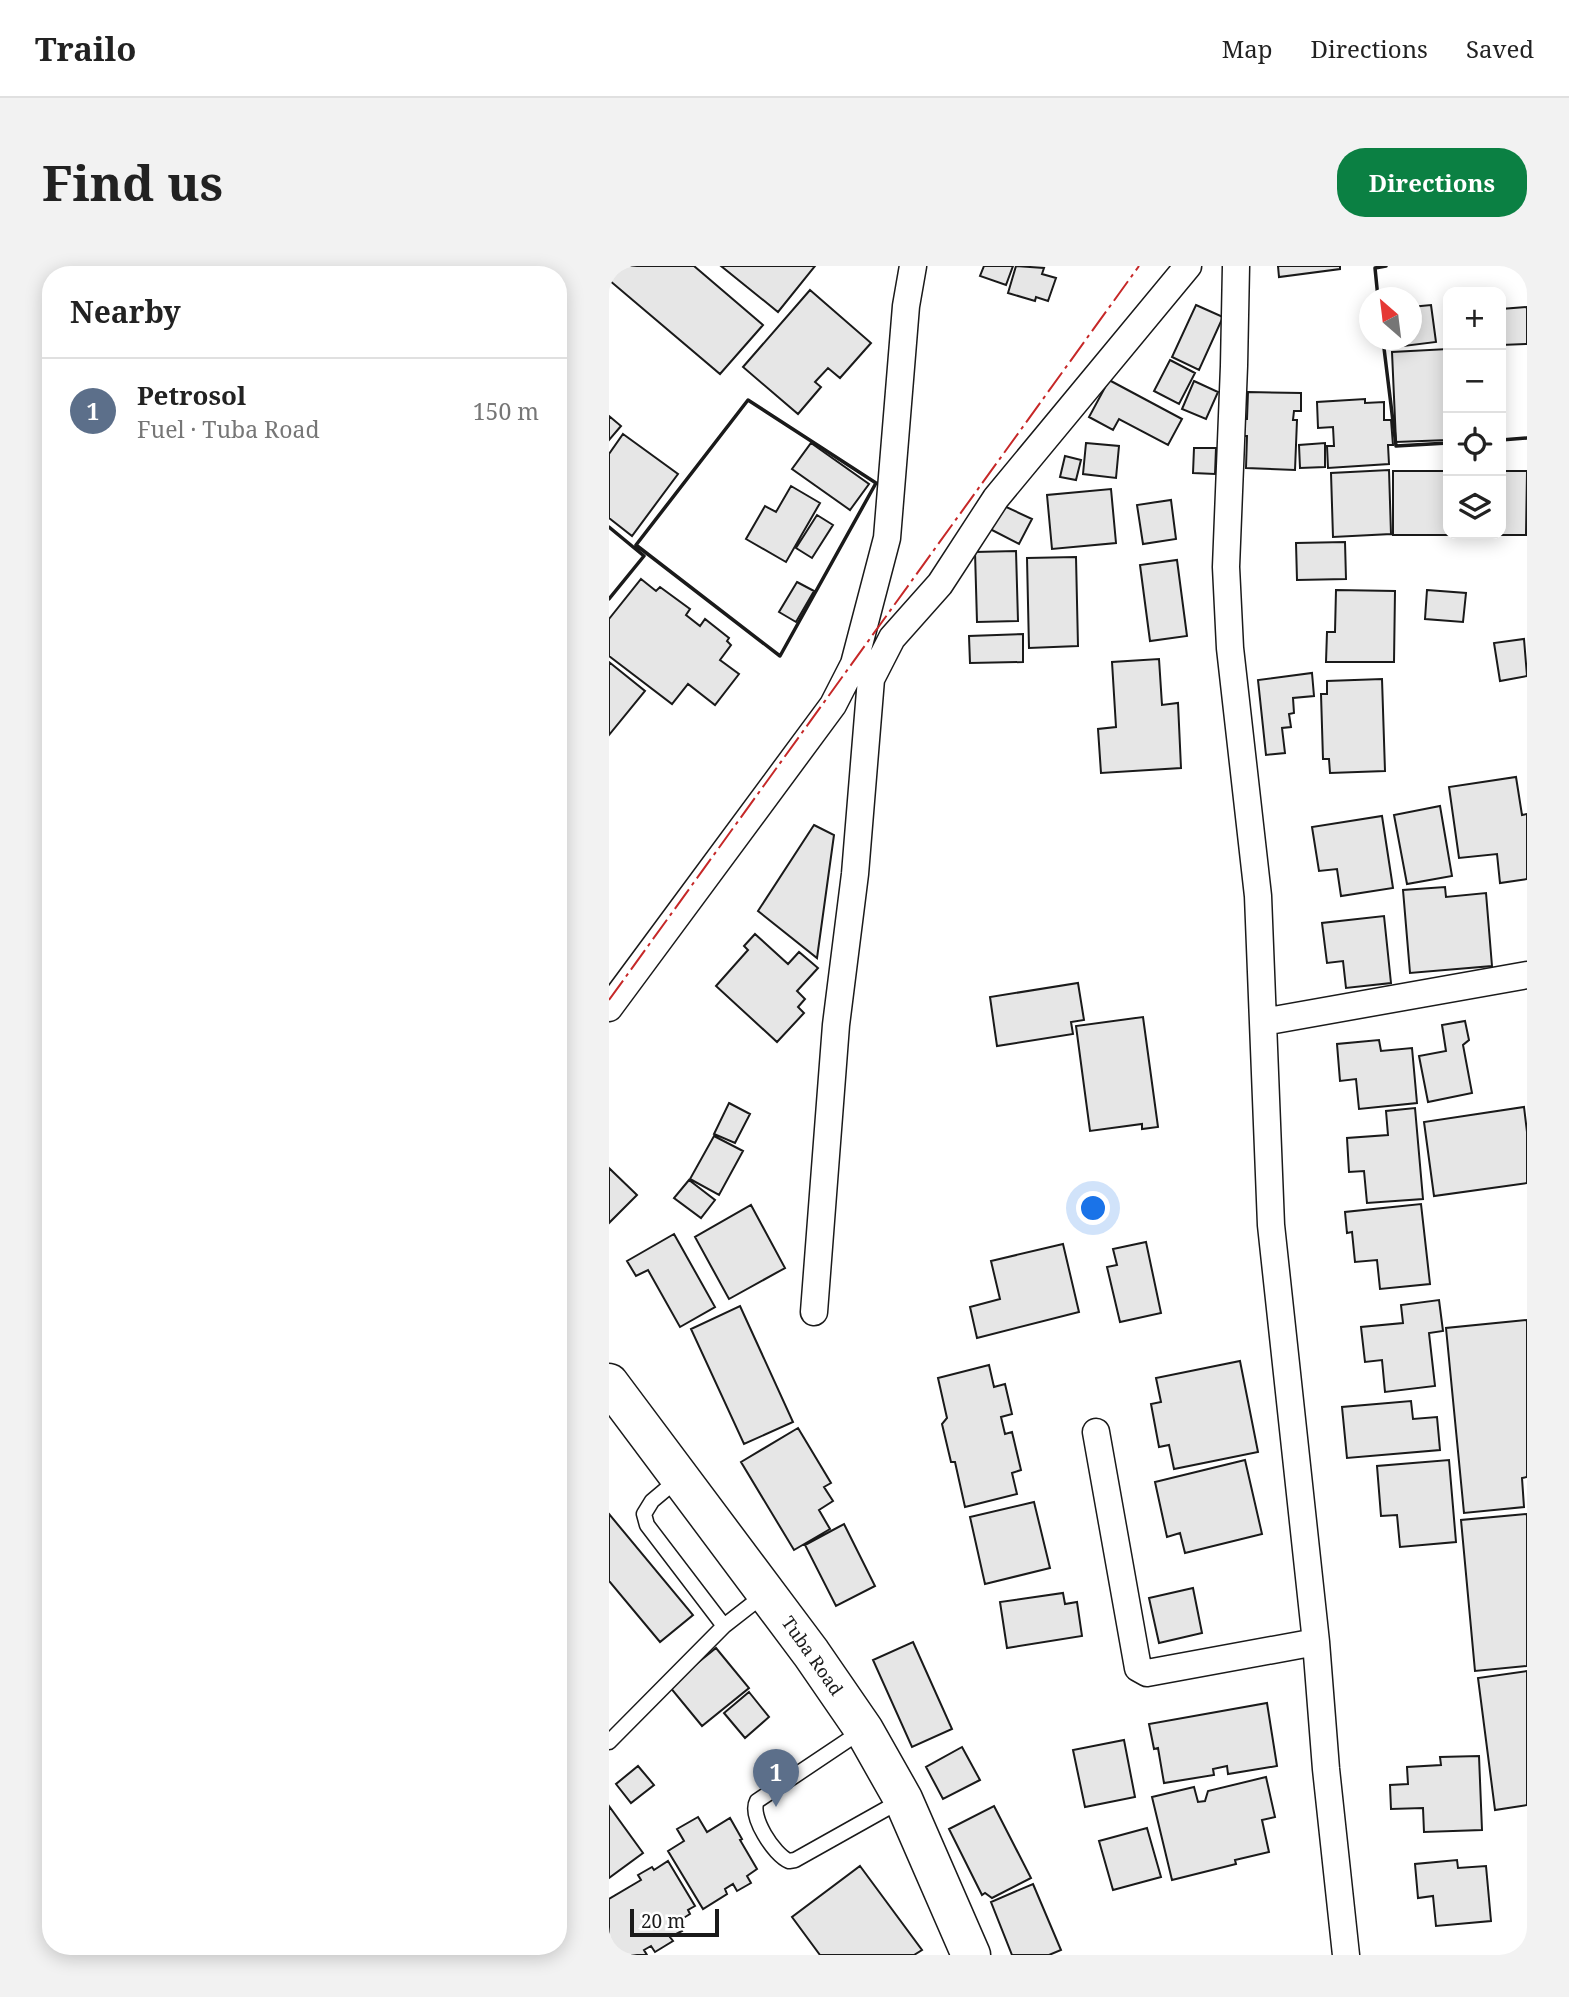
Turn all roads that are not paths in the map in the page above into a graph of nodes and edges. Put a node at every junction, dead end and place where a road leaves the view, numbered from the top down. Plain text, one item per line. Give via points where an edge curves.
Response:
1 (913, 266) edge
2 (1188, 266) edge
3 (1236, 266) edge
4 (863, 672) junction
5 (1527, 975) edge
6 (609, 1008) edge
7 (1263, 1023) junction
8 (814, 1312) dead end
9 (609, 1383) edge
10 (1096, 1432) dead end
11 (681, 1477) junction
12 (767, 1592) junction
13 (724, 1626) junction
14 (1316, 1642) junction
15 (864, 1730) junction
16 (609, 1742) edge
17 (903, 1799) junction
18 (971, 1955) edge
19 (1346, 1955) edge

1 - 4 street via 887,538
2 - 4 street via 996,498 940,584
3 - 7 street via 1226,567 1230,648 1258,896
4 - 6 street via 833,705
4 - 8 street via 855,874 836,1025
5 - 7 street
7 - 14 street via 1272,1225
9 - 11 street, Tuba Road
10 - 14 street via 1137,1668 1147,1673
11 - 12 street, Tuba Road
11 - 13 lane via 652,1501 644,1514 647,1525
12 - 13 lane
12 - 15 street, Tuba Road
13 - 16 lane
14 - 19 street
15 - 17 street, Tuba Road
15 - 17 lane via 757,1801 757,1819 777,1852 789,1861
17 - 18 street, Tuba Road

